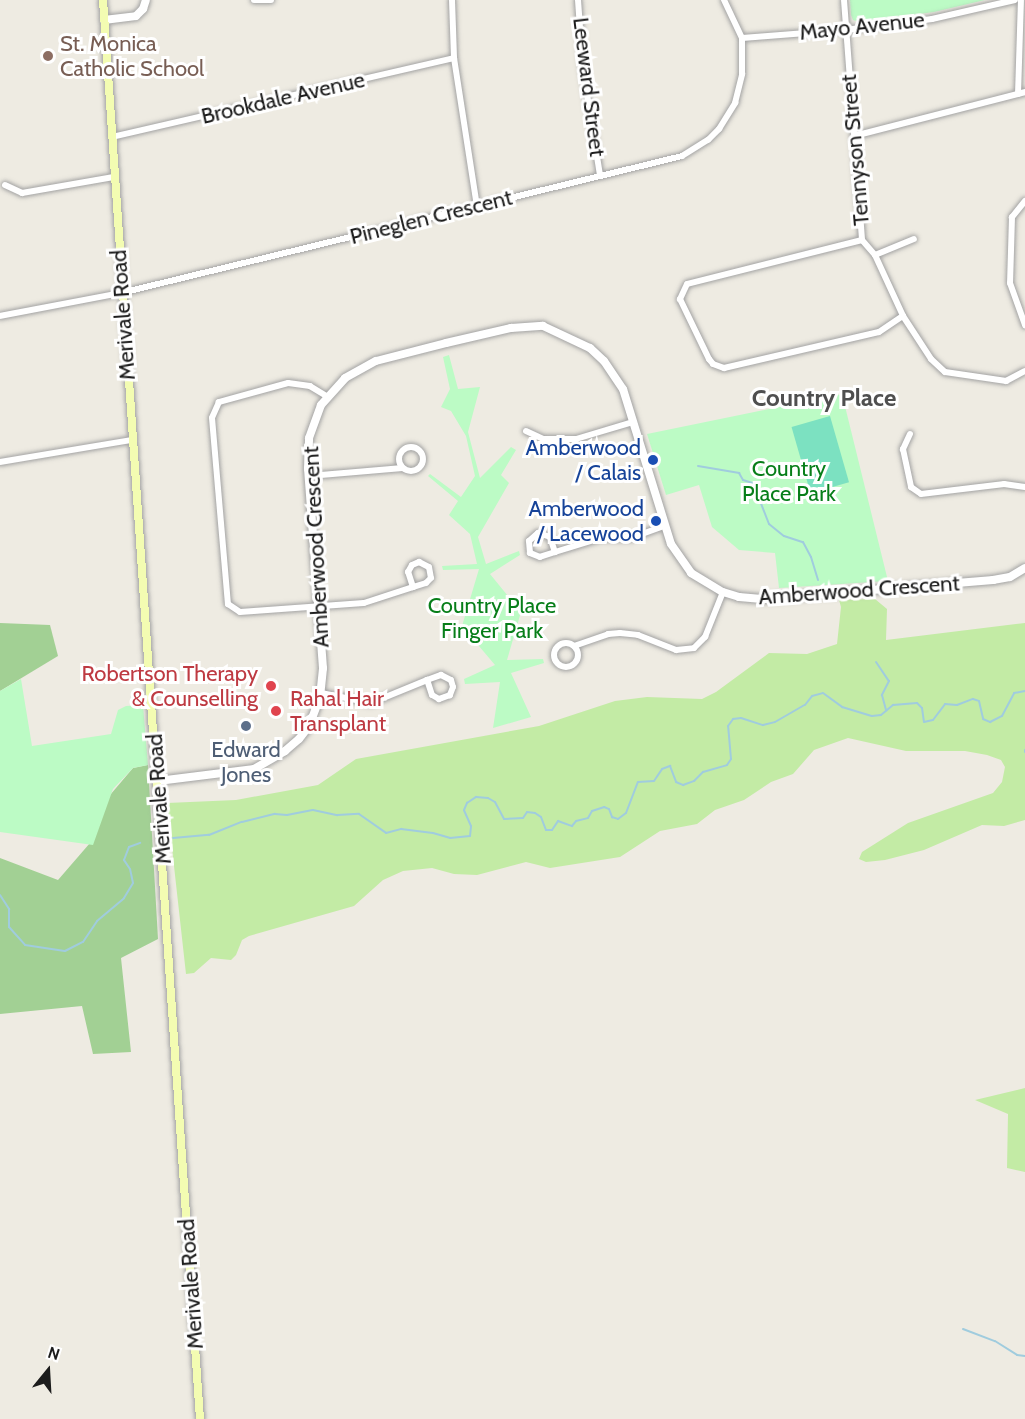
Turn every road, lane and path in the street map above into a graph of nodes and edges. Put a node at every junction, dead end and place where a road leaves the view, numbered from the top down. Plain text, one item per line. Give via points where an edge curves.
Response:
1 (103, 0) edge
2 (146, 0) edge
3 (254, 0) edge
4 (271, 0) edge
5 (452, 0) edge
6 (578, 0) edge
7 (724, 0) edge
8 (844, 0) edge
9 (1015, 0) edge
10 (1021, 0) edge
11 (104, 20) junction
12 (845, 30) junction
13 (742, 38) junction
14 (454, 58) junction
15 (1022, 93) edge
16 (854, 136) junction
17 (112, 137) junction
18 (600, 175) junction
19 (114, 177) junction
20 (5, 184) dead end
21 (1025, 201) edge
22 (477, 206) junction
23 (914, 239) dead end
24 (862, 240) junction
25 (875, 255) junction
26 (121, 292) junction
27 (0, 316) edge
28 (903, 316) junction
29 (1025, 325) edge
30 (1025, 371) edge
31 (328, 397) junction
32 (633, 422) junction
33 (526, 431) dead end
34 (910, 434) dead end
35 (132, 440) junction
36 (0, 462) edge
37 (403, 468) dead end
38 (309, 476) junction
39 (1025, 487) edge
40 (664, 526) junction
41 (555, 552) junction
42 (1025, 568) edge
43 (413, 587) junction
44 (723, 592) junction
45 (319, 606) junction
46 (574, 646) dead end
47 (427, 680) junction
48 (321, 693) junction
49 (158, 781) junction
50 (200, 1419) edge

1 - 11 main road, Merivale Road
2 - 11 street via 136,16
3 - 4 street
5 - 14 street
6 - 18 street, Leeward Street via 583,69
7 - 13 street, Pineglen Crescent
8 - 12 street, Tennyson Street
9 - 12 street, Mayo Avenue via 932,19
10 - 15 street
11 - 17 main road, Merivale Road
12 - 13 street, Mayo Avenue
12 - 16 street, Tennyson Street
13 - 18 street, Pineglen Crescent via 742,74 735,103 708,140 682,156
14 - 17 street, Brookdale Avenue
14 - 22 street
15 - 16 street
16 - 24 street, Tennyson Street
17 - 19 main road, Merivale Road
18 - 22 street, Pineglen Crescent
19 - 20 street via 22,193
19 - 26 main road, Merivale Road
21 - 29 street via 1012,217 1010,283
22 - 26 street, Pineglen Crescent
23 - 25 street
24 - 25 street, Tennyson Street
24 - 28 street via 687,284 680,299 709,359 724,368 879,332
25 - 28 street, Tennyson Street
26 - 27 street, Pineglen Crescent
26 - 35 main road, Merivale Road
28 - 30 street, Tennyson Street via 945,372 1006,381
31 - 32 street, Amberwood Crescent via 345,378 376,361 511,328 543,326 575,339 604,361 623,389
31 - 38 street, Amberwood Crescent via 309,438
31 - 45 street via 310,386 288,383 219,402 212,418 228,604 240,612
32 - 33 street via 576,439 543,439
32 - 40 street, Amberwood Crescent
34 - 39 street via 903,449 911,487 921,494 1004,484
35 - 36 street
35 - 49 main road, Merivale Road
37 - 38 street
38 - 45 street, Amberwood Crescent
40 - 41 street via 631,538 600,538
40 - 44 street, Amberwood Crescent via 671,544 692,573
41 - 41 street via 546,535 538,533 529,541 529,549 536,557
42 - 44 street, Amberwood Crescent via 1010,577 993,580 773,598 739,597
43 - 43 street via 426,584 431,578 429,567 423,562 410,568 408,575
43 - 45 street via 374,602
44 - 46 street via 705,638 694,648 676,650 638,635 620,633
45 - 48 street, Amberwood Crescent
47 - 47 street via 445,676 453,683 453,691 447,698 435,698
47 - 48 street via 371,703
48 - 49 street, Amberwood Crescent via 309,726 270,761 240,772
49 - 50 main road, Merivale Road

